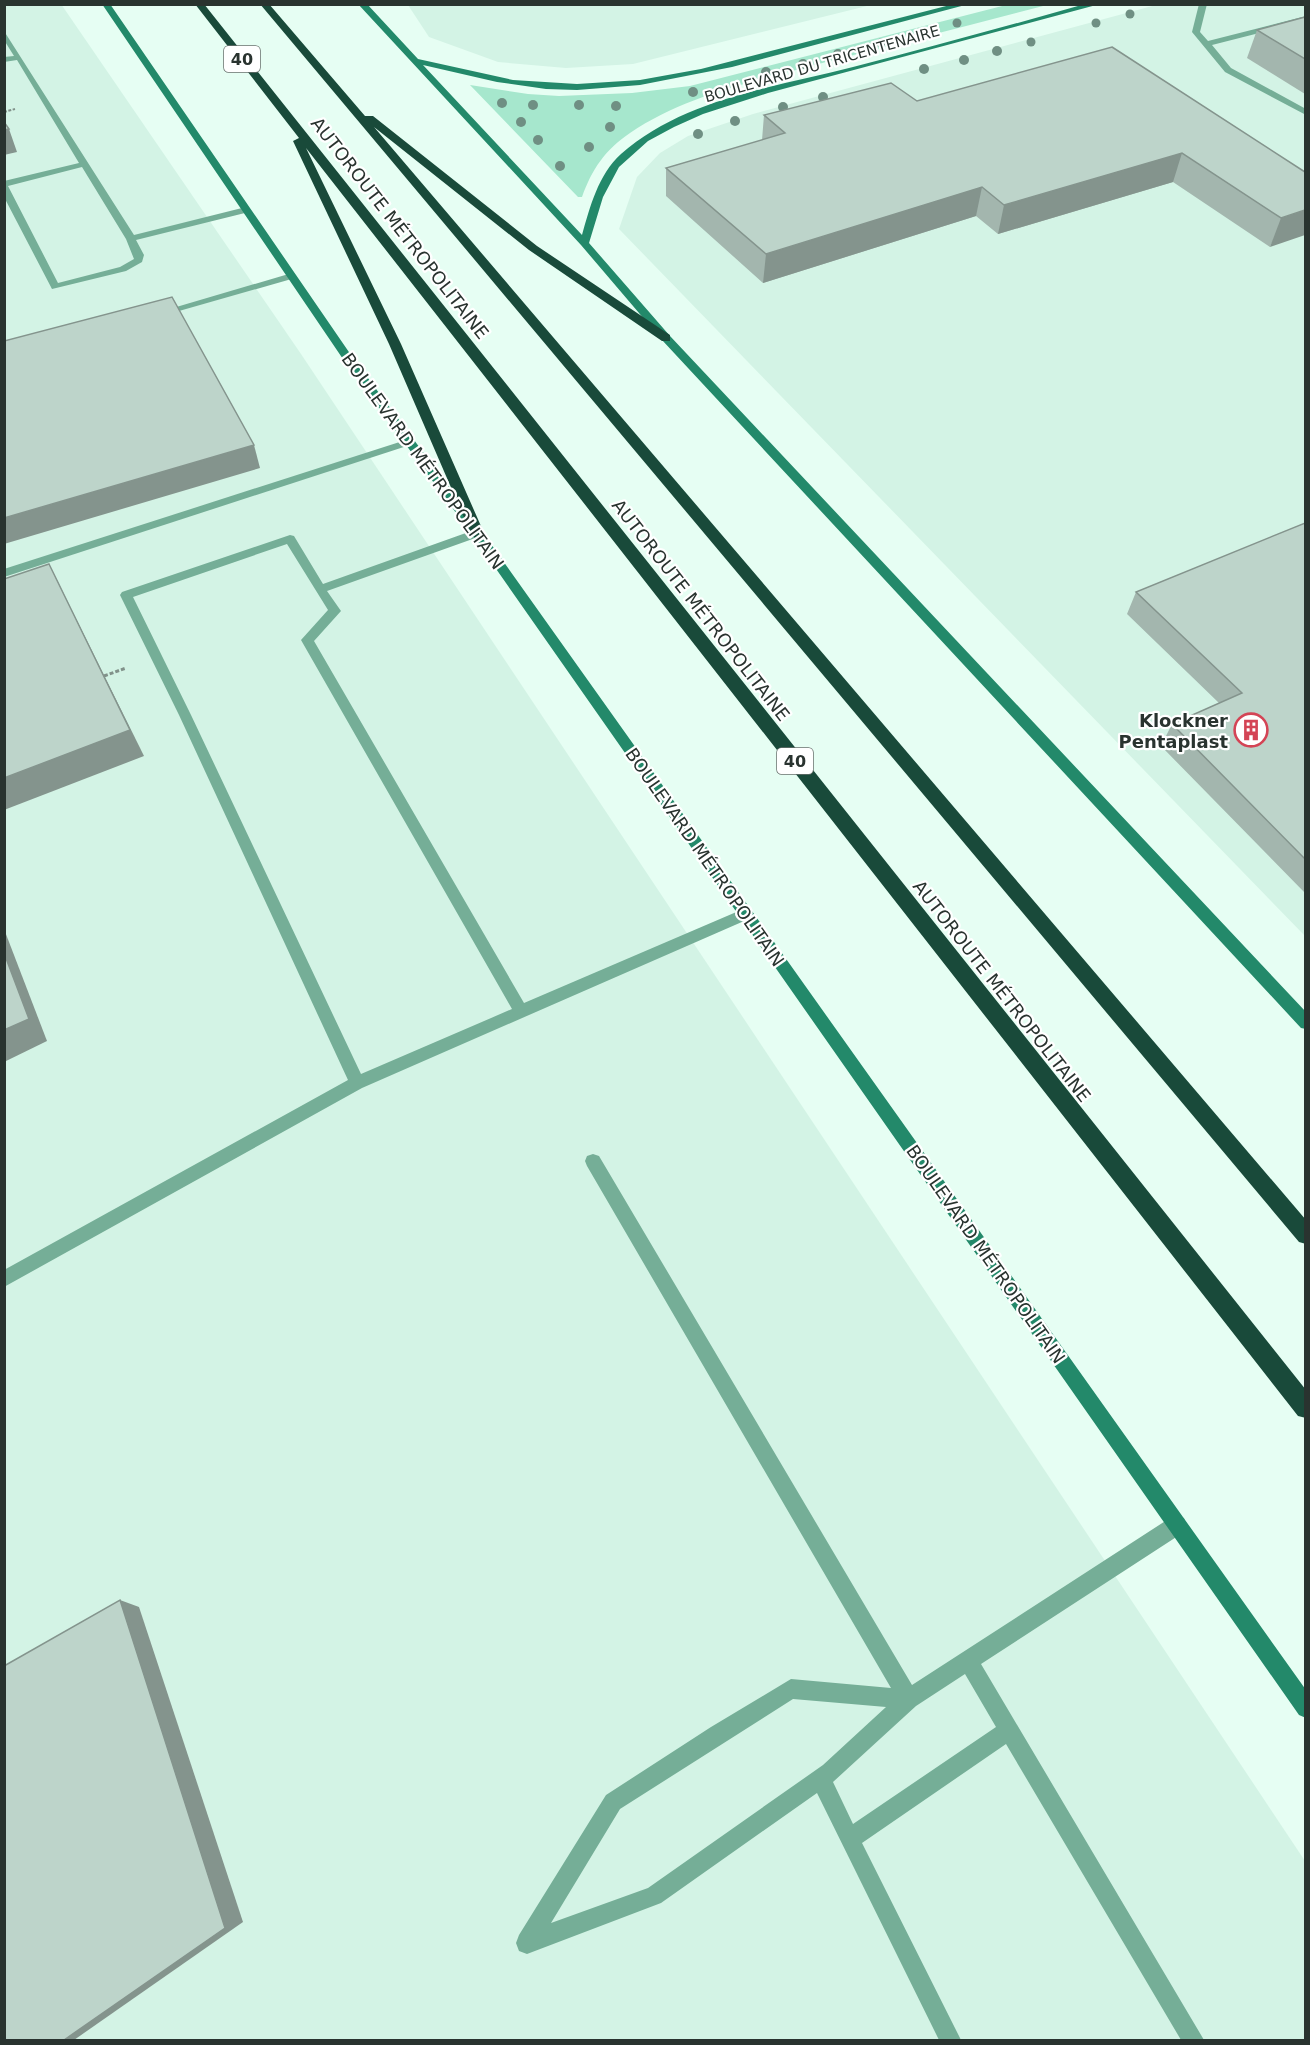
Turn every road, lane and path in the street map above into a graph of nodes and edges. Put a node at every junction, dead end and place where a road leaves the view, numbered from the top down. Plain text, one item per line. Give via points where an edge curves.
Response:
1 (106, 4) edge
2 (199, 4) edge
3 (264, 4) edge
4 (362, 4) edge
5 (965, 4) edge
6 (1096, 4) edge
7 (1203, 4) edge
8 (1305, 18) edge
9 (4, 33) edge
10 (1207, 44) junction
11 (19, 57) junction
12 (4, 60) edge
13 (415, 61) junction
14 (338, 93) junction
15 (285, 113) junction
16 (1305, 113) edge
17 (85, 164) junction
18 (4, 186) edge
19 (246, 210) junction
20 (131, 239) junction
21 (584, 243) junction
22 (292, 276) junction
23 (150, 315) edge
24 (666, 339) junction
25 (409, 442) junction
26 (477, 533) junction
27 (4, 573) edge
28 (320, 589) junction
29 (126, 668) dead end
30 (104, 676) edge
31 (746, 914) junction
32 (521, 1011) junction
33 (1305, 1023) edge
34 (357, 1083) junction
35 (593, 1161) dead end
36 (1305, 1235) edge
37 (4, 1279) edge
38 (1305, 1408) edge
39 (1177, 1525) junction
40 (968, 1661) junction
41 (909, 1699) junction
42 (1305, 1708) edge
43 (1008, 1730) junction
44 (821, 1779) junction
45 (849, 1839) junction
46 (950, 2040) edge
47 (1193, 2040) edge

1 - 19 main road, BOULEVARD MÉTROPOLITAIN
2 - 15 highway, AUTOROUTE MÉTROPOLITAINE / 40
3 - 14 highway, AUTOROUTE MÉTROPOLITAINE
4 - 13 main road
5 - 13 main road, BOULEVARD DU TRICENTENAIRE via 730,65 627,84 520,83
6 - 21 main road, BOULEVARD DU TRICENTENAIRE via 757,95 675,123 632,148 613,168
7 - 10 lane via 1196,32
8 - 10 lane
9 - 11 lane
10 - 16 lane via 1228,70
11 - 12 lane
11 - 17 lane
13 - 21 main road
14 - 24 highway via 533,248
14 - 36 highway, AUTOROUTE MÉTROPOLITAINE
15 - 26 highway via 395,344
15 - 38 highway, AUTOROUTE MÉTROPOLITAINE / 40
17 - 18 lane
17 - 20 lane
18 - 20 lane via 55,287 134,265 140,255
19 - 20 lane
19 - 22 main road, BOULEVARD MÉTROPOLITAIN
21 - 24 main road
22 - 23 lane
22 - 25 main road, BOULEVARD MÉTROPOLITAIN
24 - 33 main road
25 - 26 main road, BOULEVARD MÉTROPOLITAIN
25 - 27 lane
26 - 28 lane
26 - 31 main road, BOULEVARD MÉTROPOLITAIN
28 - 32 lane via 335,611 307,640
28 - 34 lane via 290,539 126,595
29 - 30 path
31 - 32 lane
31 - 39 main road, BOULEVARD MÉTROPOLITAIN
32 - 34 lane
34 - 37 lane
35 - 41 lane
39 - 40 lane
39 - 42 main road, BOULEVARD MÉTROPOLITAIN
40 - 41 lane
40 - 43 lane
41 - 44 lane
41 - 44 lane via 791,1689 718,1734 613,1802 526,1943 654,1896
43 - 45 lane
43 - 47 lane
44 - 45 lane
45 - 46 lane

